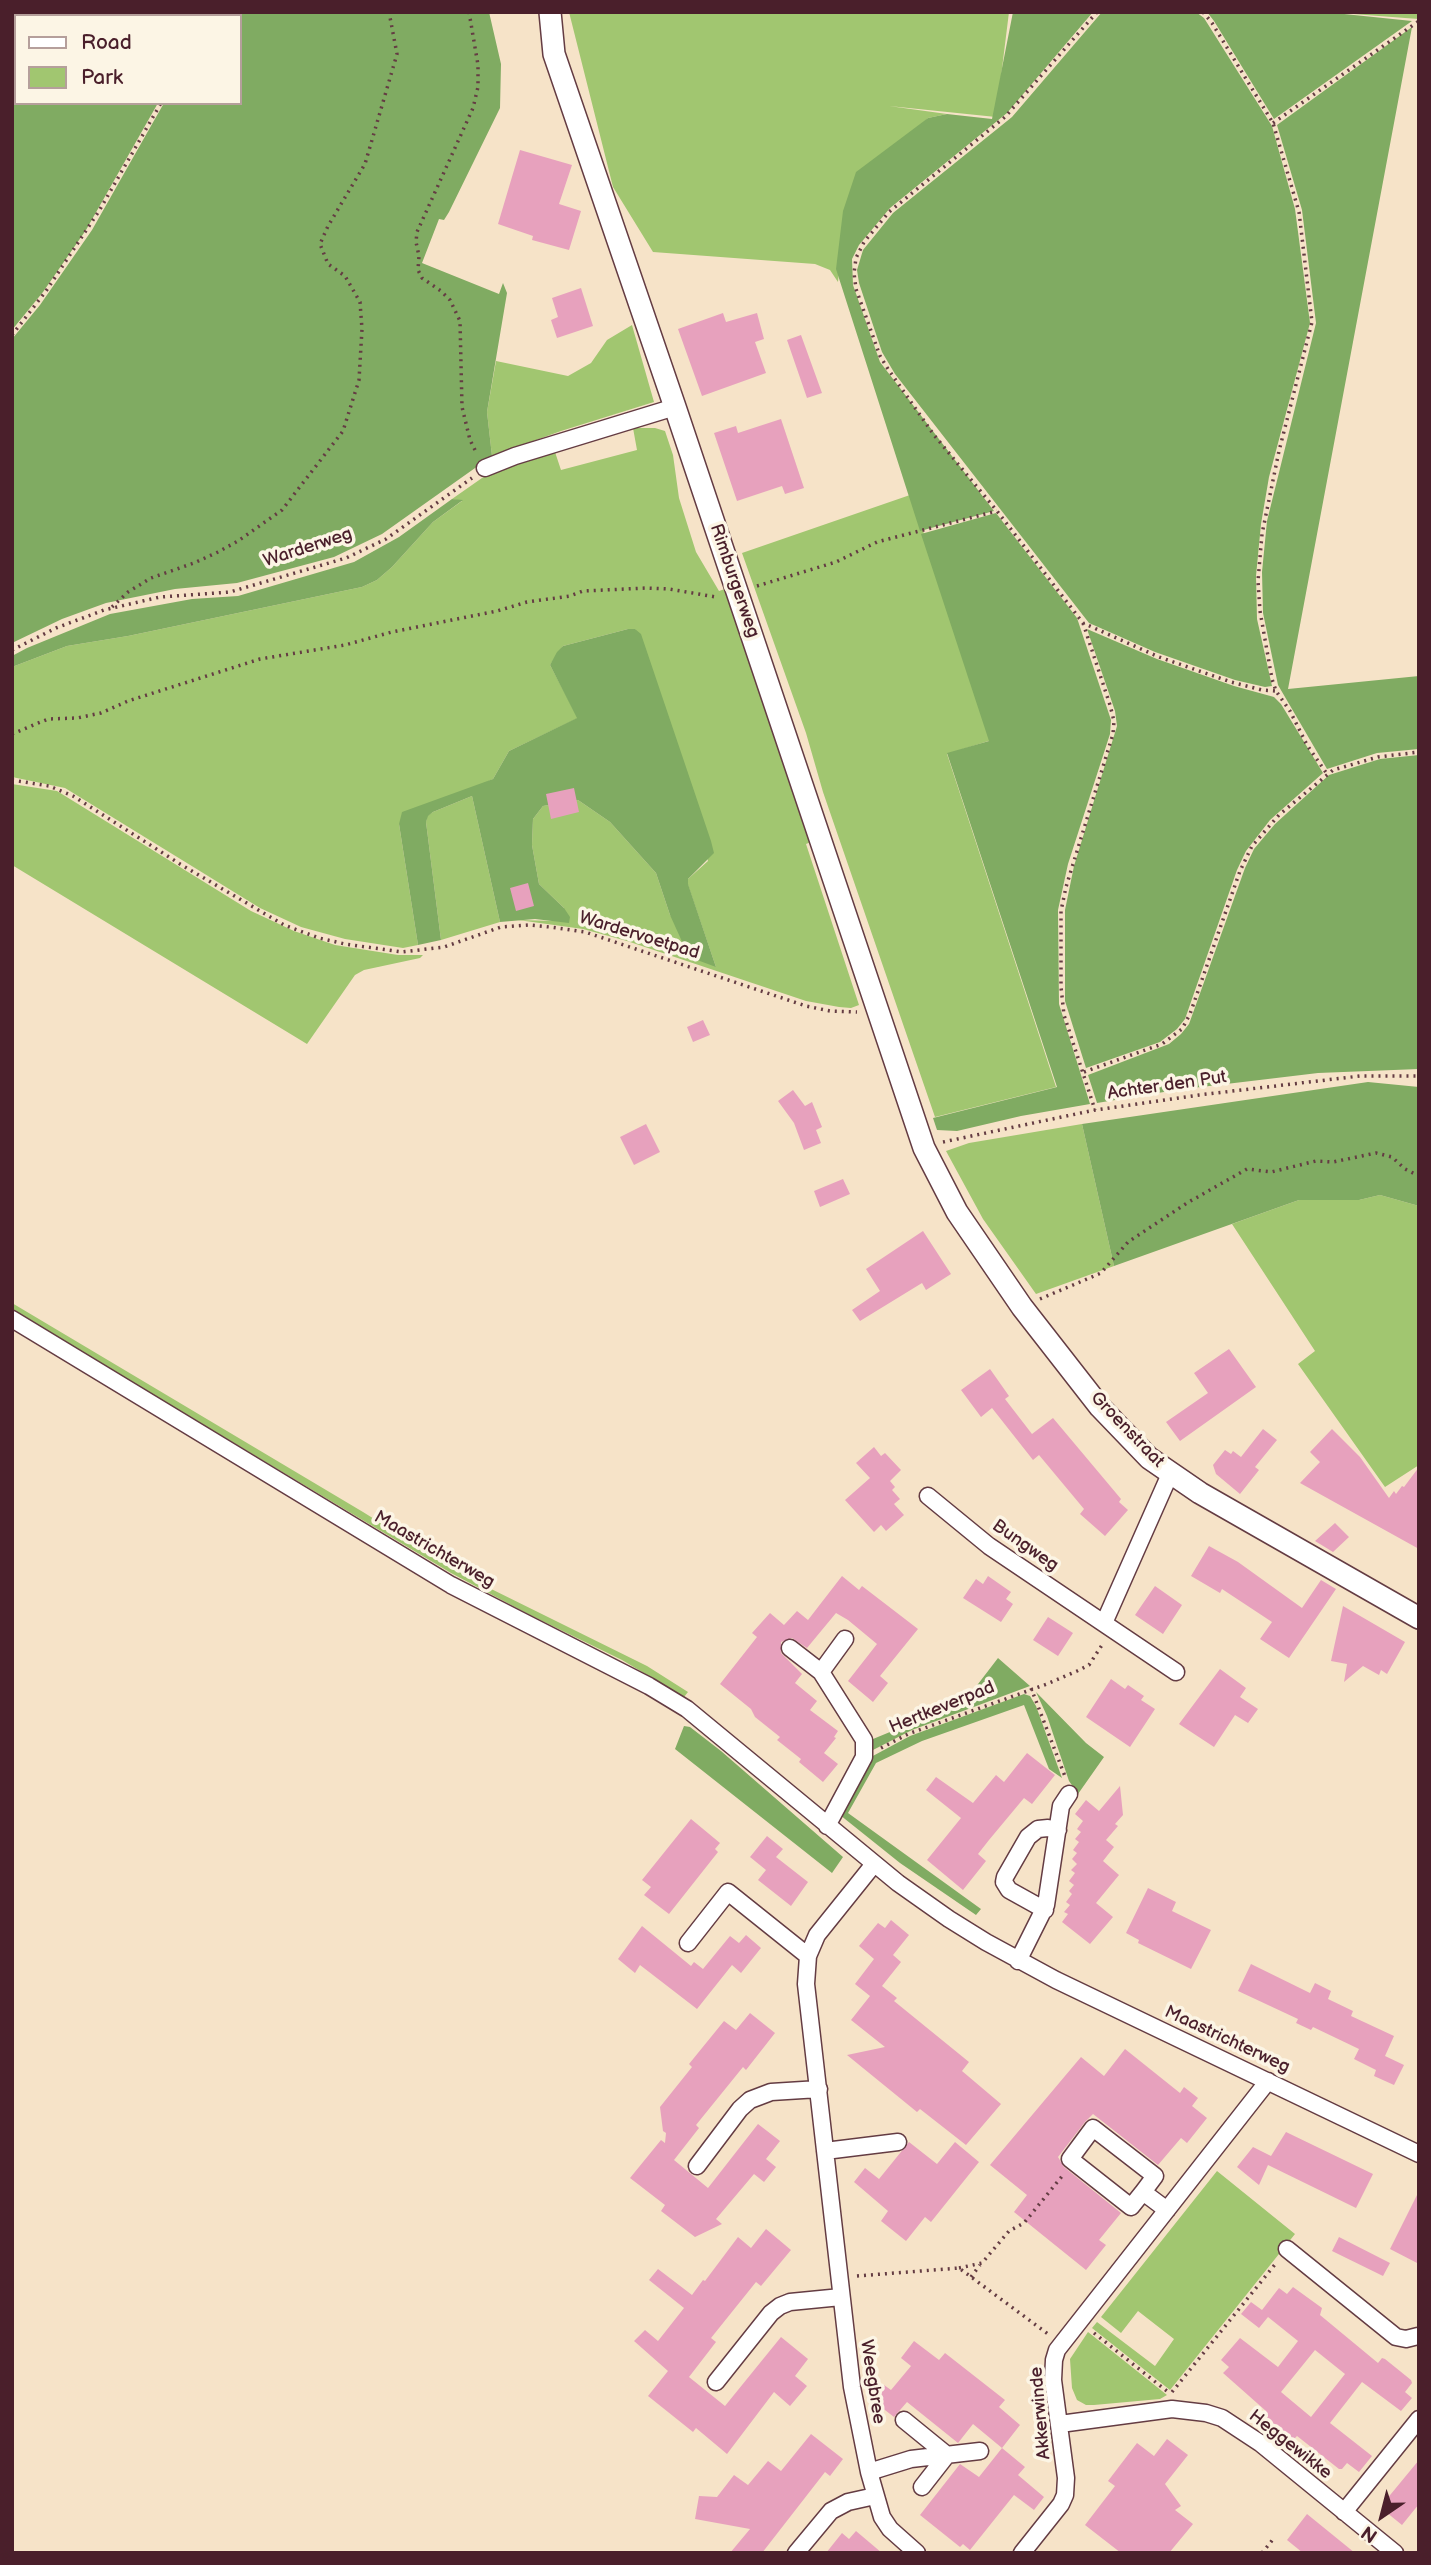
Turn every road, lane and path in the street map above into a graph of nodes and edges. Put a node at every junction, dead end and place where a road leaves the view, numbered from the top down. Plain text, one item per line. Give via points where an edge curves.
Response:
1 (389, 12) edge
2 (469, 12) edge
3 (550, 12) edge
4 (1097, 12) edge
5 (1203, 12) edge
6 (1419, 21) edge
7 (160, 105) edge
8 (1273, 123) junction
9 (12, 335) edge
10 (676, 407) junction
11 (485, 468) junction
12 (997, 511) junction
13 (764, 583) dead end
14 (715, 597) dead end
15 (110, 608) junction
16 (1083, 623) junction
17 (12, 650) edge
18 (1276, 691) junction
19 (12, 734) edge
20 (1419, 752) edge
21 (1327, 774) junction
22 (12, 780) edge
23 (877, 1005) junction
24 (1084, 1072) junction
25 (1419, 1076) edge
26 (1095, 1110) junction
27 (924, 1148) junction
28 (1419, 1176) edge
29 (1022, 1307) junction
30 (12, 1319) edge
31 (1170, 1475) junction
32 (928, 1496) dead end
33 (1419, 1618) edge
34 (1104, 1623) junction
35 (845, 1639) dead end
36 (790, 1648) dead end
37 (821, 1672) junction
38 (1176, 1672) dead end
39 (1031, 1688) junction
40 (864, 1757) junction
41 (1069, 1794) joint
42 (827, 1826) junction
43 (1058, 1830) junction
44 (874, 1864) junction
45 (1045, 1910) junction
46 (688, 1943) dead end
47 (808, 1956) junction
48 (1018, 1961) junction
49 (1268, 2081) junction
50 (819, 2089) junction
51 (898, 2142) dead end
52 (825, 2151) junction
53 (1419, 2154) edge
54 (1073, 2162) junction
55 (697, 2166) dead end
56 (1143, 2192) junction
57 (1167, 2210) junction
58 (1287, 2249) joint
59 (982, 2263) junction
60 (959, 2268) junction
61 (839, 2277) junction
62 (971, 2277) junction
63 (841, 2297) junction
64 (1079, 2321) junction
65 (1418, 2336) edge
66 (1061, 2344) junction
67 (716, 2382) dead end
68 (1172, 2402) junction
69 (1419, 2419) edge
70 (904, 2420) dead end
71 (1060, 2424) junction
72 (927, 2438) junction
73 (981, 2451) dead end
74 (947, 2455) junction
75 (911, 2459) junction
76 (869, 2472) junction
77 (922, 2487) dead end
78 (875, 2496) junction
79 (1344, 2512) junction
80 (1274, 2538) dead end
81 (796, 2553) edge
82 (917, 2553) edge
83 (1022, 2553) edge
84 (1262, 2553) edge
85 (1395, 2553) edge

1 - 15 path via 397,54 365,164 320,244 328,264 345,276 360,302 359,380 343,431 282,510 218,552 150,578
2 - 11 path via 478,87 416,242 422,278 441,291 460,321 462,407 470,440
3 - 10 street, Rimburgerweg via 554,54
4 - 12 path via 1005,117 889,212 856,257 856,289 880,356 934,435
5 - 8 path
6 - 8 path
7 - 9 path via 99,211
8 - 18 path via 1299,212 1312,322 1262,534 1260,611
10 - 11 street
10 - 23 street, Rimburgerweg
11 - 15 path, Warderweg via 386,539 346,558 230,592 160,597
12 - 13 path via 877,542 836,562
12 - 16 path
14 - 19 path via 670,589 583,591 345,645 260,659 101,713 48,719
15 - 17 path, Warderweg
16 - 18 path via 1231,682
16 - 24 path via 1114,721 1061,911 1064,1015
18 - 21 path
20 - 21 path via 1378,757
21 - 24 path via 1269,825 1249,852 1182,1029 1162,1044
22 - 23 path, Wardervoetpad via 49,786 73,796 273,919 319,938 402,953 444,947 500,927 550,927 585,932 806,1006 854,1013
23 - 27 street, Rimburgerweg
24 - 26 path
25 - 26 path, Achter den Put via 1360,1076
26 - 27 path, Achter den Put
27 - 29 street, Groenstraat via 957,1212
28 - 29 path via 1392,1157 1376,1153 1271,1172 1247,1169 1128,1242 1101,1273
29 - 31 street, Groenstraat via 1100,1407
30 - 42 street, Maastrichterweg via 451,1585 678,1703
31 - 33 street, Groenstraat
31 - 34 street
32 - 34 street, Bungweg via 989,1546
34 - 38 street, Bungweg
34 - 39 path, Hertkeverpad via 1107,1634 1089,1665
35 - 37 street
36 - 37 street
37 - 40 street via 864,1740
39 - 40 path, Hertkeverpad via 908,1734
39 - 41 path
40 - 42 street
41 - 43 street via 1061,1806
42 - 44 street, Maastrichterweg
43 - 45 street
43 - 45 street via 1038,1829 1028,1836 1005,1877 1009,1890
44 - 47 street, Weegbree via 827,1922
44 - 48 street, Maastrichterweg via 949,1919
45 - 48 street
46 - 47 street via 728,1892
47 - 50 street, Weegbree via 806,1984
48 - 49 street, Maastrichterweg
49 - 53 street, Maastrichterweg
49 - 57 street, Akkerwinde
50 - 52 street, Weegbree
50 - 55 street via 771,2092 750,2100
51 - 52 street
52 - 61 street, Weegbree
54 - 56 street via 1132,2207
54 - 56 street via 1070,2159 1093,2128 1155,2176
54 - 59 path via 1024,2223 1009,2231
56 - 57 street
57 - 64 street, Akkerwinde
58 - 65 street via 1396,2337
58 - 68 path
59 - 60 path
59 - 62 path
60 - 61 path
60 - 62 path
61 - 63 street, Weegbree
62 - 66 path
63 - 67 street via 779,2306
63 - 76 street, Weegbree
64 - 66 street, Akkerwinde
64 - 68 path
66 - 71 street, Akkerwinde via 1053,2370
68 - 71 street, Heggewikke
68 - 79 street, Heggewikke via 1222,2418 1240,2429
69 - 79 street
70 - 72 street, Weegbree
71 - 83 street, Akkerwinde via 1065,2494
72 - 74 street, Weegbree
72 - 75 street
73 - 74 street
74 - 75 street
74 - 77 street
75 - 76 street
76 - 78 street, Weegbree
78 - 81 street via 831,2511
78 - 82 street, Weegbree via 890,2529
79 - 85 street, Heggewikke
80 - 84 path

